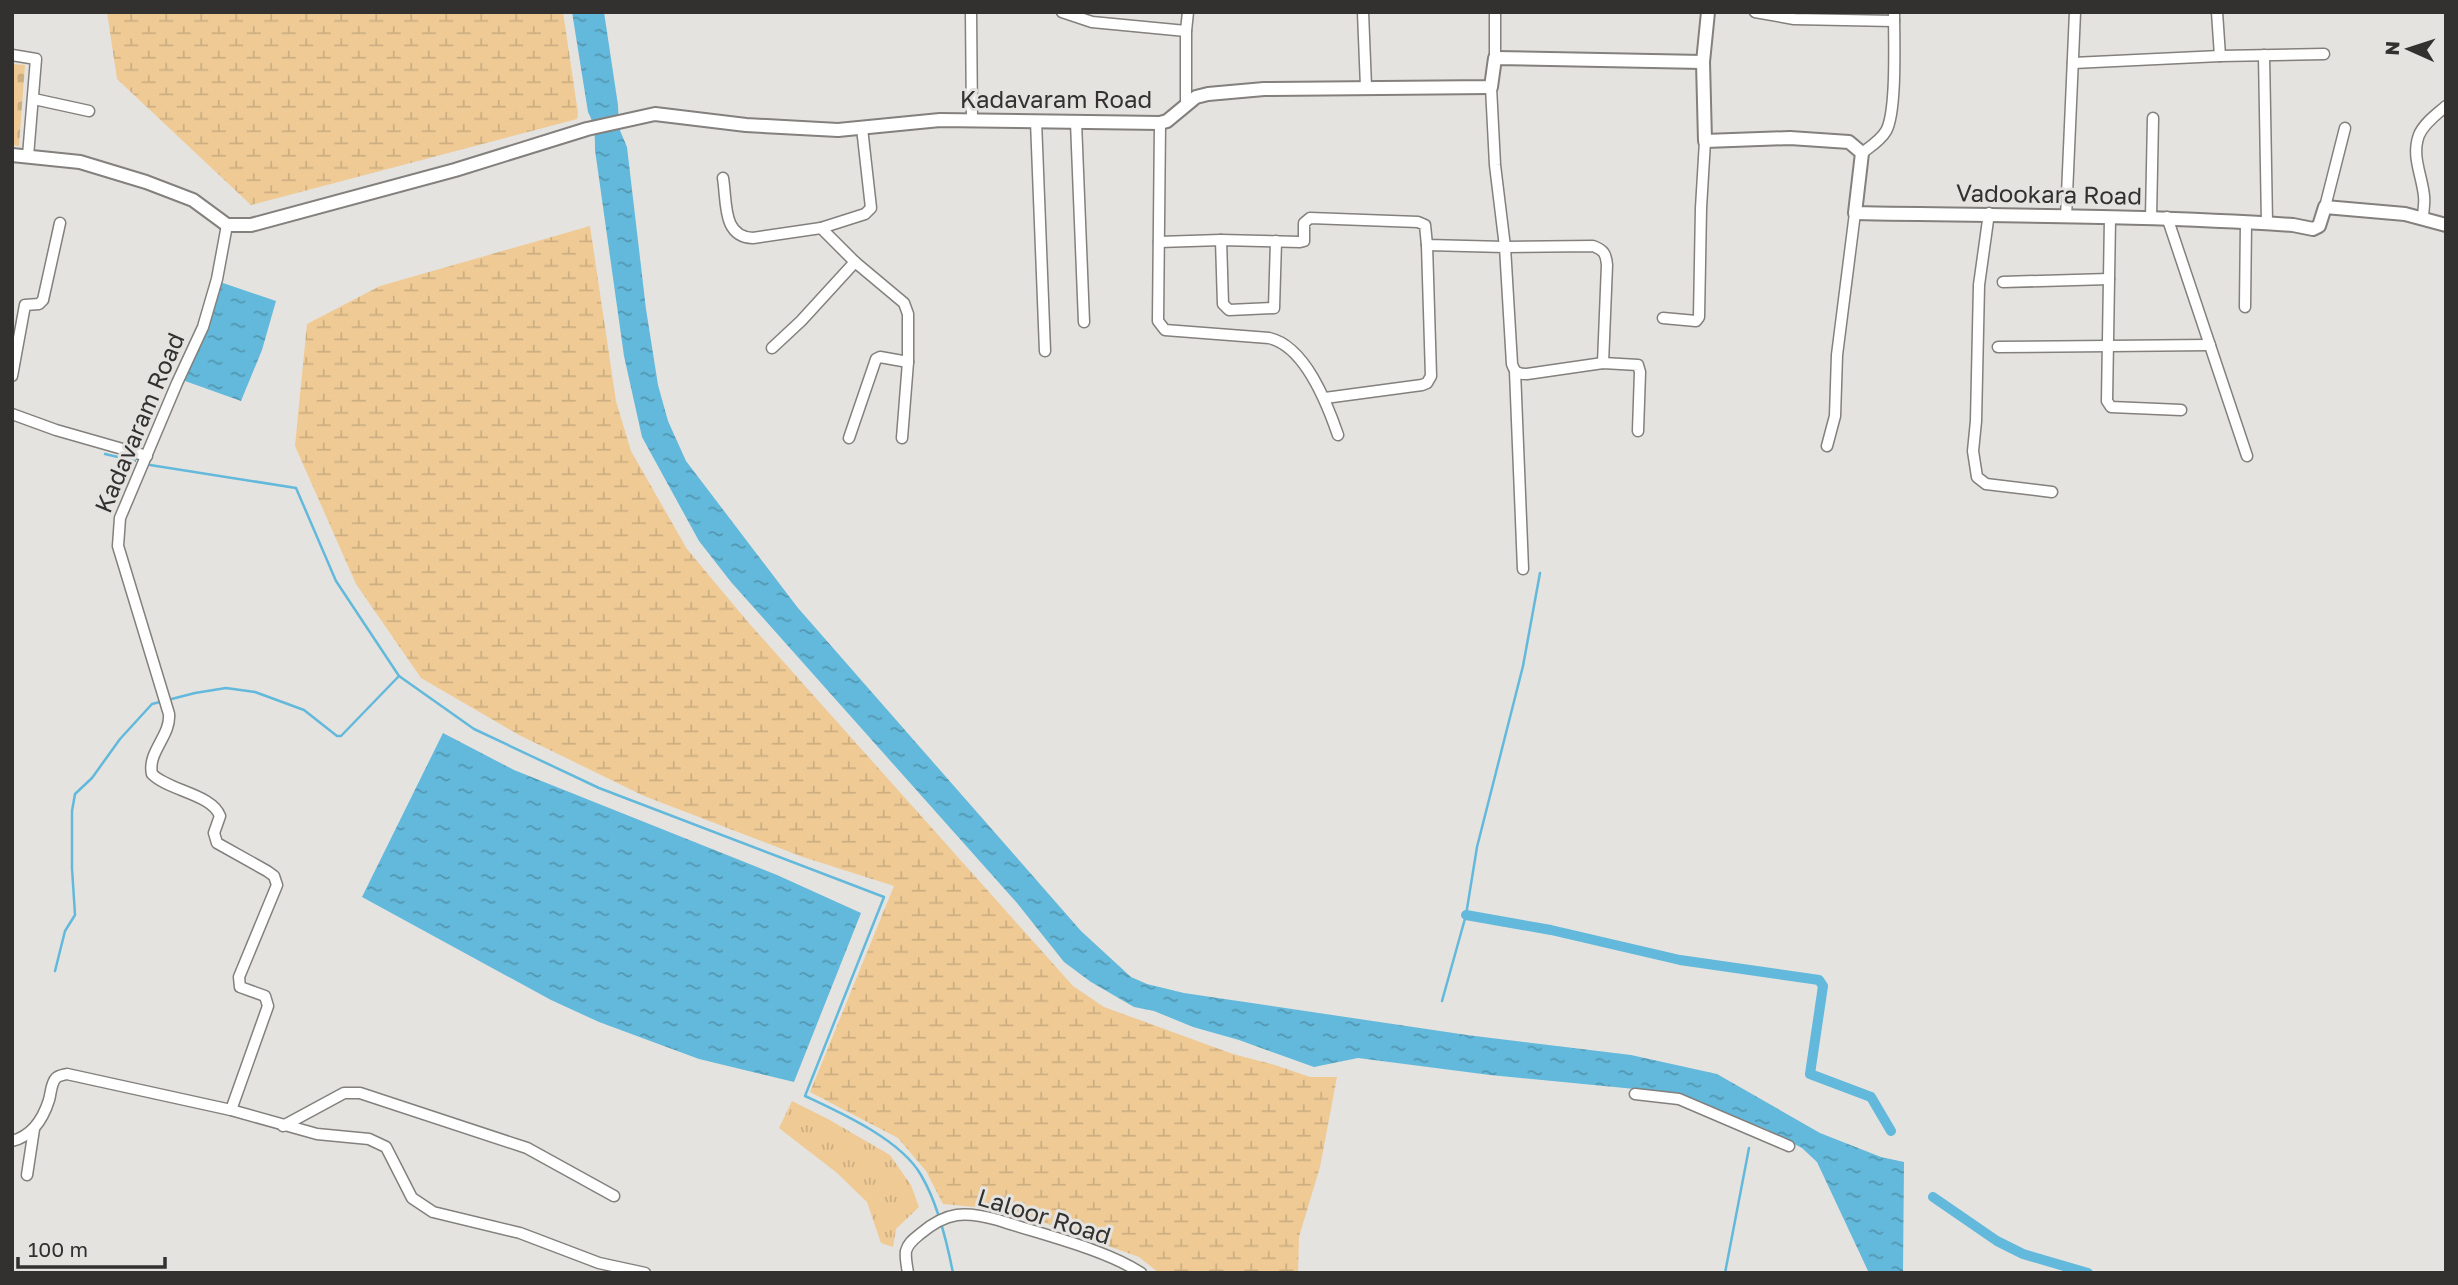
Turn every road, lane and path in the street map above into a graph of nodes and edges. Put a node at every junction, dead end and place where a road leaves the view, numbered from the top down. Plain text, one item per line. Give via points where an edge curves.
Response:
1 (971, 12) edge
2 (1062, 12) edge
3 (1188, 12) edge
4 (1363, 12) edge
5 (1495, 12) edge
6 (1708, 12) edge
7 (1755, 12) edge
8 (2076, 12) edge
9 (2217, 12) edge
10 (1894, 17) edge
11 (1185, 31) junction
12 (2325, 54) dead end
13 (12, 55) edge
14 (2220, 55) junction
15 (2264, 55) junction
16 (1495, 58) junction
17 (1703, 62) junction
18 (2073, 63) junction
19 (1366, 87) junction
20 (1491, 87) junction
21 (34, 99) junction
22 (1186, 104) junction
23 (2446, 106) edge
24 (89, 111) dead end
25 (2153, 118) dead end
26 (972, 121) junction
27 (1036, 121) junction
28 (1076, 122) junction
29 (1160, 123) junction
30 (862, 128) junction
31 (2345, 128) dead end
32 (1706, 141) junction
33 (1862, 153) junction
34 (12, 155) edge
35 (28, 156) junction
36 (723, 178) dead end
37 (2325, 207) junction
38 (1855, 213) junction
39 (1989, 213) junction
40 (2066, 217) junction
41 (2167, 217) junction
42 (2110, 218) junction
43 (2151, 218) junction
44 (2423, 218) junction
45 (60, 223) dead end
46 (2246, 223) junction
47 (2267, 223) junction
48 (227, 225) junction
49 (2446, 225) edge
50 (821, 228) junction
51 (1221, 240) junction
52 (1276, 241) junction
53 (1160, 242) junction
54 (1427, 245) junction
55 (1505, 247) junction
56 (855, 262) junction
57 (2109, 279) junction
58 (2003, 282) dead end
59 (2245, 307) dead end
60 (1663, 318) dead end
61 (1084, 322) dead end
62 (2210, 345) junction
63 (1998, 347) dead end
64 (2108, 347) junction
65 (772, 348) dead end
66 (1045, 351) dead end
67 (908, 362) junction
68 (1603, 363) junction
69 (1515, 371) junction
70 (12, 376) edge
71 (1325, 398) junction
72 (2181, 410) dead end
73 (12, 414) edge
74 (1638, 431) dead end
75 (1338, 435) dead end
76 (849, 438) dead end
77 (902, 438) dead end
78 (1827, 446) dead end
79 (147, 456) junction
80 (2247, 456) dead end
81 (2052, 492) dead end
82 (1523, 569) dead end
83 (1635, 1094) dead end
84 (231, 1111) junction
85 (283, 1126) junction
86 (34, 1128) junction
87 (12, 1141) edge
88 (1789, 1146) dead end
89 (27, 1175) dead end
90 (614, 1196) dead end
91 (645, 1273) edge
92 (908, 1273) edge
93 (1141, 1273) edge

1 - 26 street
2 - 11 street via 1092,22
3 - 11 street
4 - 19 street
5 - 16 street
6 - 17 main road
7 - 10 street via 1794,19
8 - 18 street
9 - 14 street
10 - 33 street via 1890,124
11 - 22 street
12 - 15 street
13 - 21 street via 36,59
14 - 15 street
14 - 18 street
15 - 47 street
16 - 17 main road
16 - 20 main road
17 - 32 main road
18 - 40 street
19 - 20 main road, Kadavaram Road
19 - 22 main road, Kadavaram Road via 1208,94
20 - 55 street
21 - 24 street
21 - 35 street
22 - 29 main road, Kadavaram Road
23 - 44 street via 2420,134 2416,153
25 - 43 street
26 - 27 main road, Kadavaram Road
26 - 30 main road, Kadavaram Road
27 - 28 main road, Kadavaram Road
27 - 66 street
28 - 29 main road, Kadavaram Road
28 - 61 street
29 - 53 street
30 - 48 main road, Kadavaram Road via 838,131 746,125 655,114 587,129 251,225
30 - 50 street via 871,208
31 - 37 street
32 - 33 main road via 1790,138 1849,142
32 - 60 street via 1699,317 1696,321
33 - 38 main road
34 - 35 main road
35 - 48 main road via 80,162 146,181 192,200
36 - 50 street via 730,225 742,238
37 - 44 main road
37 - 47 main road, Vadookara Road via 2319,226 2313,229
38 - 39 main road, Vadookara Road
38 - 78 street via 1837,355 1835,416
39 - 40 main road, Vadookara Road
39 - 81 street via 1979,285 1973,450 1977,477 1986,484
40 - 42 main road, Vadookara Road
41 - 43 main road, Vadookara Road
41 - 46 main road, Vadookara Road
41 - 62 street
42 - 43 main road, Vadookara Road
42 - 57 street
44 - 49 main road
45 - 70 street via 43,300 25,305
46 - 47 main road, Vadookara Road
46 - 59 street
48 - 79 street, Kadavaram Road via 203,327
50 - 56 street
51 - 52 street
51 - 52 street via 1223,304 1229,310 1274,308
51 - 53 street
52 - 54 street via 1304,241 1304,223 1310,218 1418,222 1425,225
53 - 71 street via 1161,326 1282,341
54 - 55 street
54 - 71 street via 1429,380 1422,385
55 - 68 street via 1601,249 1607,265
55 - 69 street
56 - 65 street
56 - 67 street via 904,303
57 - 58 street
57 - 64 street
62 - 64 street
62 - 80 street
63 - 64 street
64 - 72 street via 2108,405
67 - 76 street via 876,359
67 - 77 street
68 - 69 street via 1527,374
68 - 74 street via 1639,368
69 - 82 street
71 - 75 street
73 - 79 street
79 - 84 street, Kadavaram Road via 120,518 118,546 168,707 168,727 152,762 152,774 216,807 220,816 214,833 217,843 274,876 278,885 239,977 240,986 265,996 268,1006
83 - 88 street via 1679,1099
84 - 85 street
84 - 86 street via 67,1074 54,1080
85 - 90 street via 344,1093 360,1094 527,1148
85 - 91 street via 369,1139 386,1147 412,1198 433,1212 520,1233 599,1263
86 - 87 street via 26,1137
86 - 89 street
92 - 93 street, Laloor Road via 909,1243 934,1222 960,1214 998,1220 1103,1255

